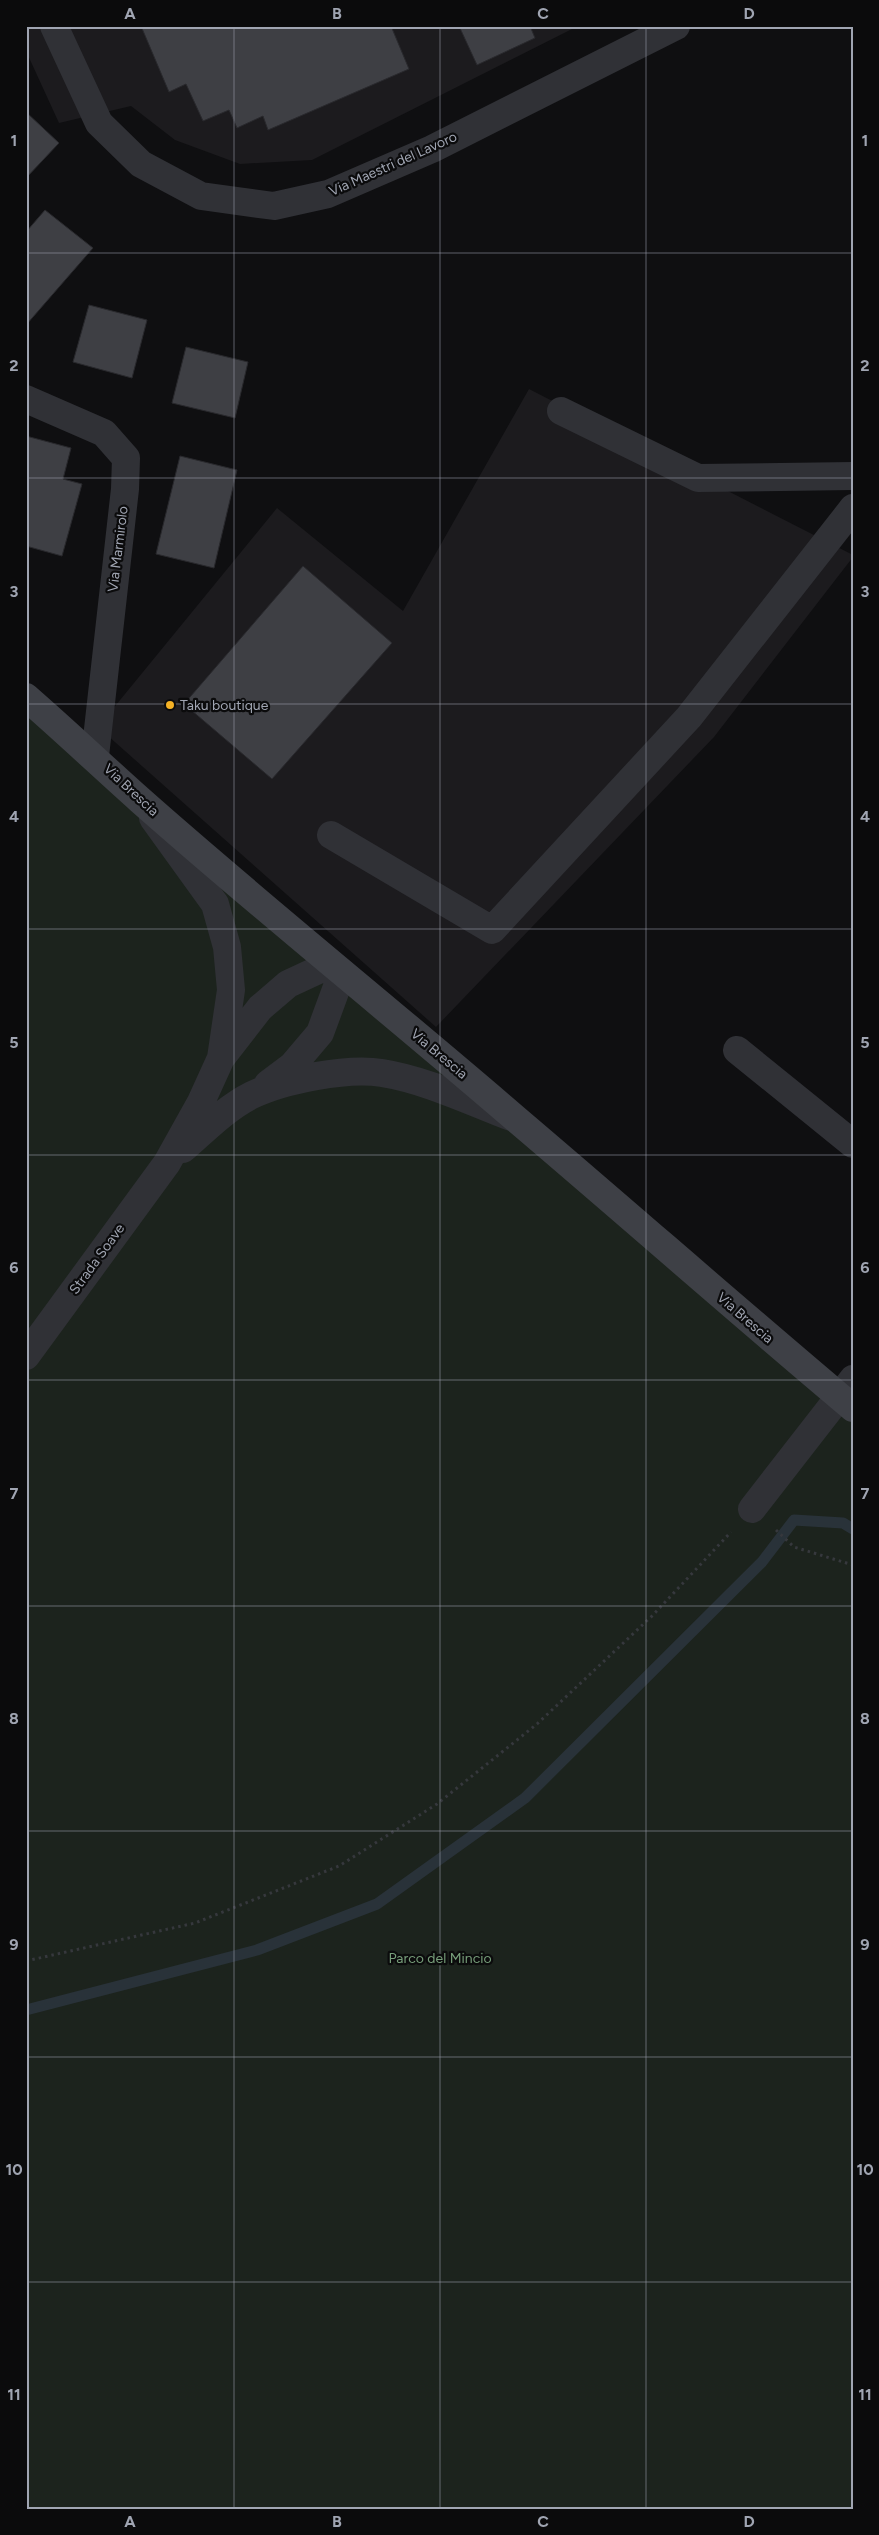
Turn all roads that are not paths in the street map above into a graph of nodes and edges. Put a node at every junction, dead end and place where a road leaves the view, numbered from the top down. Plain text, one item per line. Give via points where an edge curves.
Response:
1 (54, 26) edge
2 (676, 26) edge
3 (26, 399) edge
4 (561, 411) dead end
5 (853, 476) edge
6 (853, 508) edge
7 (26, 697) edge
8 (95, 756) junction
9 (138, 798) junction
10 (331, 835) dead end
11 (337, 969) junction
12 (737, 1050) dead end
13 (220, 1058) junction
14 (252, 1095) junction
15 (518, 1120) junction
16 (853, 1144) edge
17 (167, 1163) junction
18 (26, 1356) edge
19 (848, 1394) edge
20 (752, 1509) road end

1 - 2 street, Via Maestri del Lavoro via 99,122 141,164 201,196 274,206 328,194 432,149
3 - 8 street, Via Marmirolo via 104,433 126,458
4 - 5 street via 698,478
6 - 10 street via 688,717 492,930
7 - 8 main road, Via Brescia
8 - 9 main road, Via Brescia
9 - 11 main road, Via Brescia
9 - 13 street via 215,904 227,947 231,990
11 - 13 street via 288,984 260,1008
11 - 14 street via 320,1033 292,1066
11 - 15 main road, Via Brescia
12 - 16 street
13 - 17 street via 201,1102
14 - 15 street via 318,1074 381,1072 443,1090
14 - 17 street via 221,1115
15 - 19 main road, Via Brescia via 781,1350
17 - 18 street, Strada Soave
19 - 20 street

